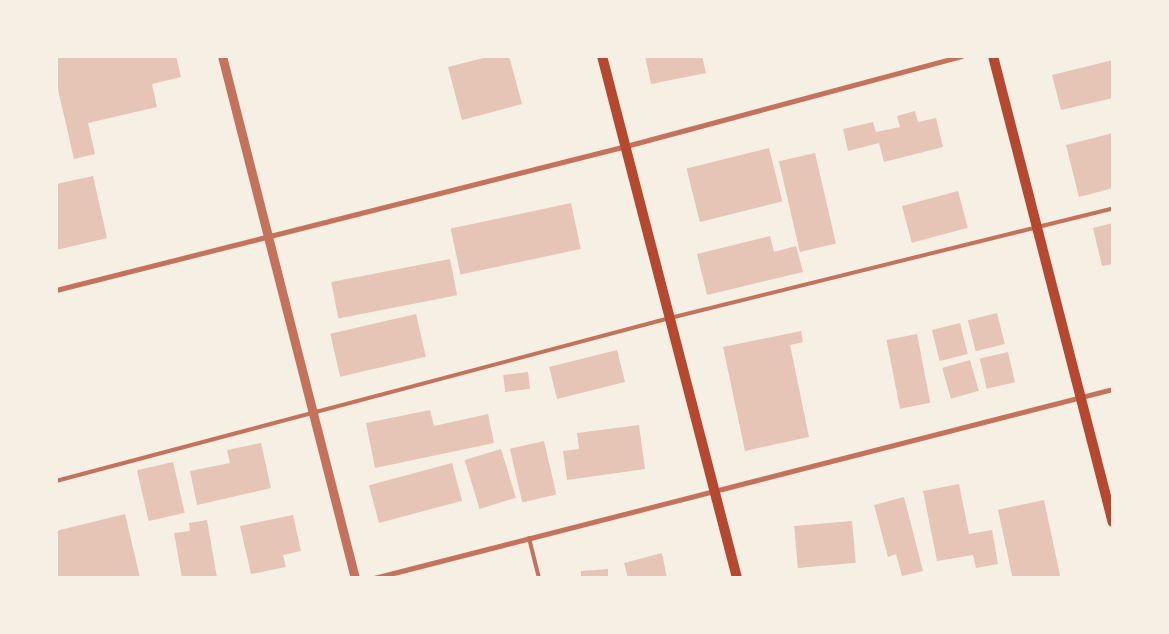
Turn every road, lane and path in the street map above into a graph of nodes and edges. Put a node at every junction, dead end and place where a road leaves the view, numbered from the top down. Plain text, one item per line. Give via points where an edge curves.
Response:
1 (222, 56) edge
2 (602, 56) edge
3 (961, 56) edge
4 (993, 56) edge
5 (626, 146) junction
6 (1113, 208) edge
7 (1037, 224) junction
8 (268, 235) junction
9 (56, 290) edge
10 (670, 318) junction
11 (1113, 389) edge
12 (1081, 397) junction
13 (313, 414) junction
14 (56, 481) edge
15 (715, 490) junction
16 (1113, 522) edge
17 (528, 538) junction
18 (355, 578) edge
19 (374, 578) edge
20 (539, 578) edge
21 (737, 578) edge

1 - 8 street
2 - 5 main road
3 - 5 street
4 - 7 main road
5 - 8 street
5 - 10 main road
6 - 7 lane
7 - 10 lane
7 - 12 main road
8 - 9 street
8 - 13 street
10 - 13 lane
10 - 15 main road
11 - 12 street
12 - 15 street
12 - 16 main road
13 - 14 lane
13 - 18 street
15 - 17 street
15 - 21 main road
17 - 19 street
17 - 20 lane

